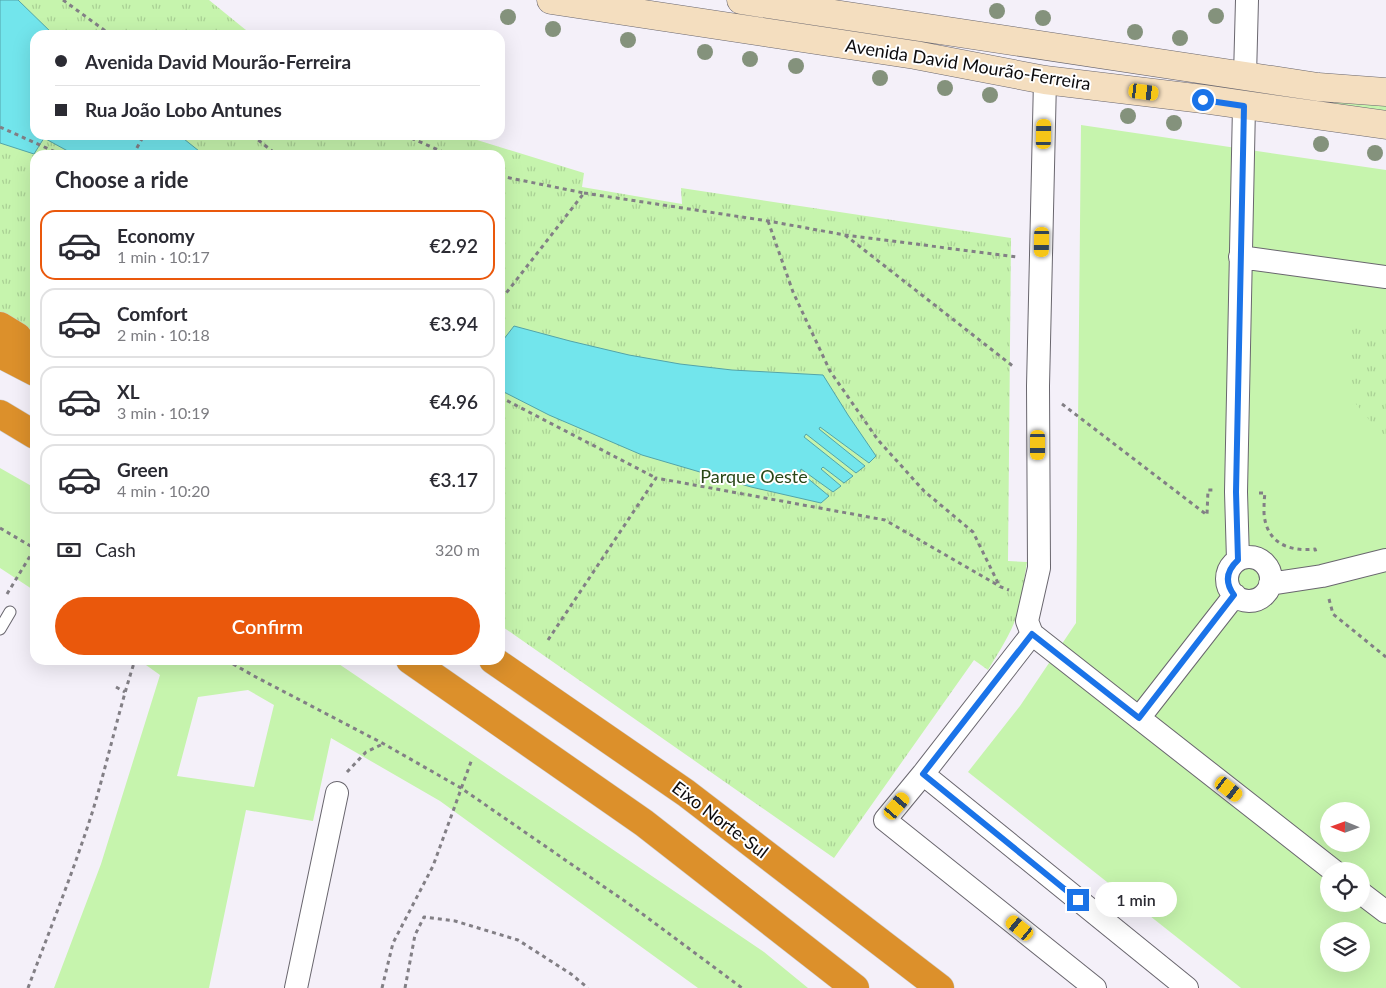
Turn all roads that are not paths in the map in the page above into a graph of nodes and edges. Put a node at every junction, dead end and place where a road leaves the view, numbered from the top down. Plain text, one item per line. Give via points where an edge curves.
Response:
1 (551, 0) edge
2 (741, 0) edge
3 (1247, 0) edge
4 (820, 6) edge
5 (816, 40) junction
6 (1245, 76) junction
7 (1045, 80) junction
8 (1386, 92) edge
9 (1244, 106) junction
10 (1386, 125) edge
11 (1240, 257) junction
12 (1386, 278) edge
13 (0, 326) edge
14 (0, 354) edge
15 (30, 361) edge
16 (30, 369) edge
17 (0, 414) edge
18 (0, 422) edge
19 (30, 432) edge
20 (30, 433) edge
21 (1238, 560) junction
22 (1386, 560) edge
23 (1270, 584) junction
24 (1234, 595) junction
25 (10, 612) dead end
26 (0, 629) edge
27 (1032, 634) junction
28 (417, 665) edge
29 (500, 665) edge
30 (1139, 718) junction
31 (923, 774) junction
32 (337, 792) road end
33 (1323, 862) edge
34 (1370, 900) edge
35 (1386, 912) edge
36 (296, 988) edge
37 (855, 988) edge
38 (940, 988) edge
39 (1095, 988) edge
40 (1187, 988) edge

1 - 5 street, Avenida David Mourão-Ferreira
2 - 4 street, Avenida David Mourão-Ferreira
3 - 6 street
4 - 5 street
4 - 6 street, Avenida David Mourão-Ferreira
5 - 7 street, Avenida David Mourão-Ferreira
6 - 8 street, Avenida David Mourão-Ferreira via 1318,87
7 - 9 street, Avenida David Mourão-Ferreira
7 - 27 street via 1038,386 1039,568 1027,621
9 - 10 street, Avenida David Mourão-Ferreira
9 - 11 street
11 - 12 street
11 - 21 street
13 - 15 highway via 18,337
14 - 16 highway
17 - 19 highway
18 - 20 highway
21 - 23 street via 1252,558 1265,564
21 - 24 street via 1229,570 1228,577
22 - 23 street via 1322,576
23 - 24 street via 1267,592 1255,600 1248,601
24 - 30 street
25 - 26 lane
27 - 30 street
27 - 31 street
28 - 37 highway via 644,823
29 - 38 highway, Eixo Norte-Sul via 686,793
30 - 33 street
31 - 39 street via 885,820
31 - 40 street
32 - 36 street
34 - 35 street

